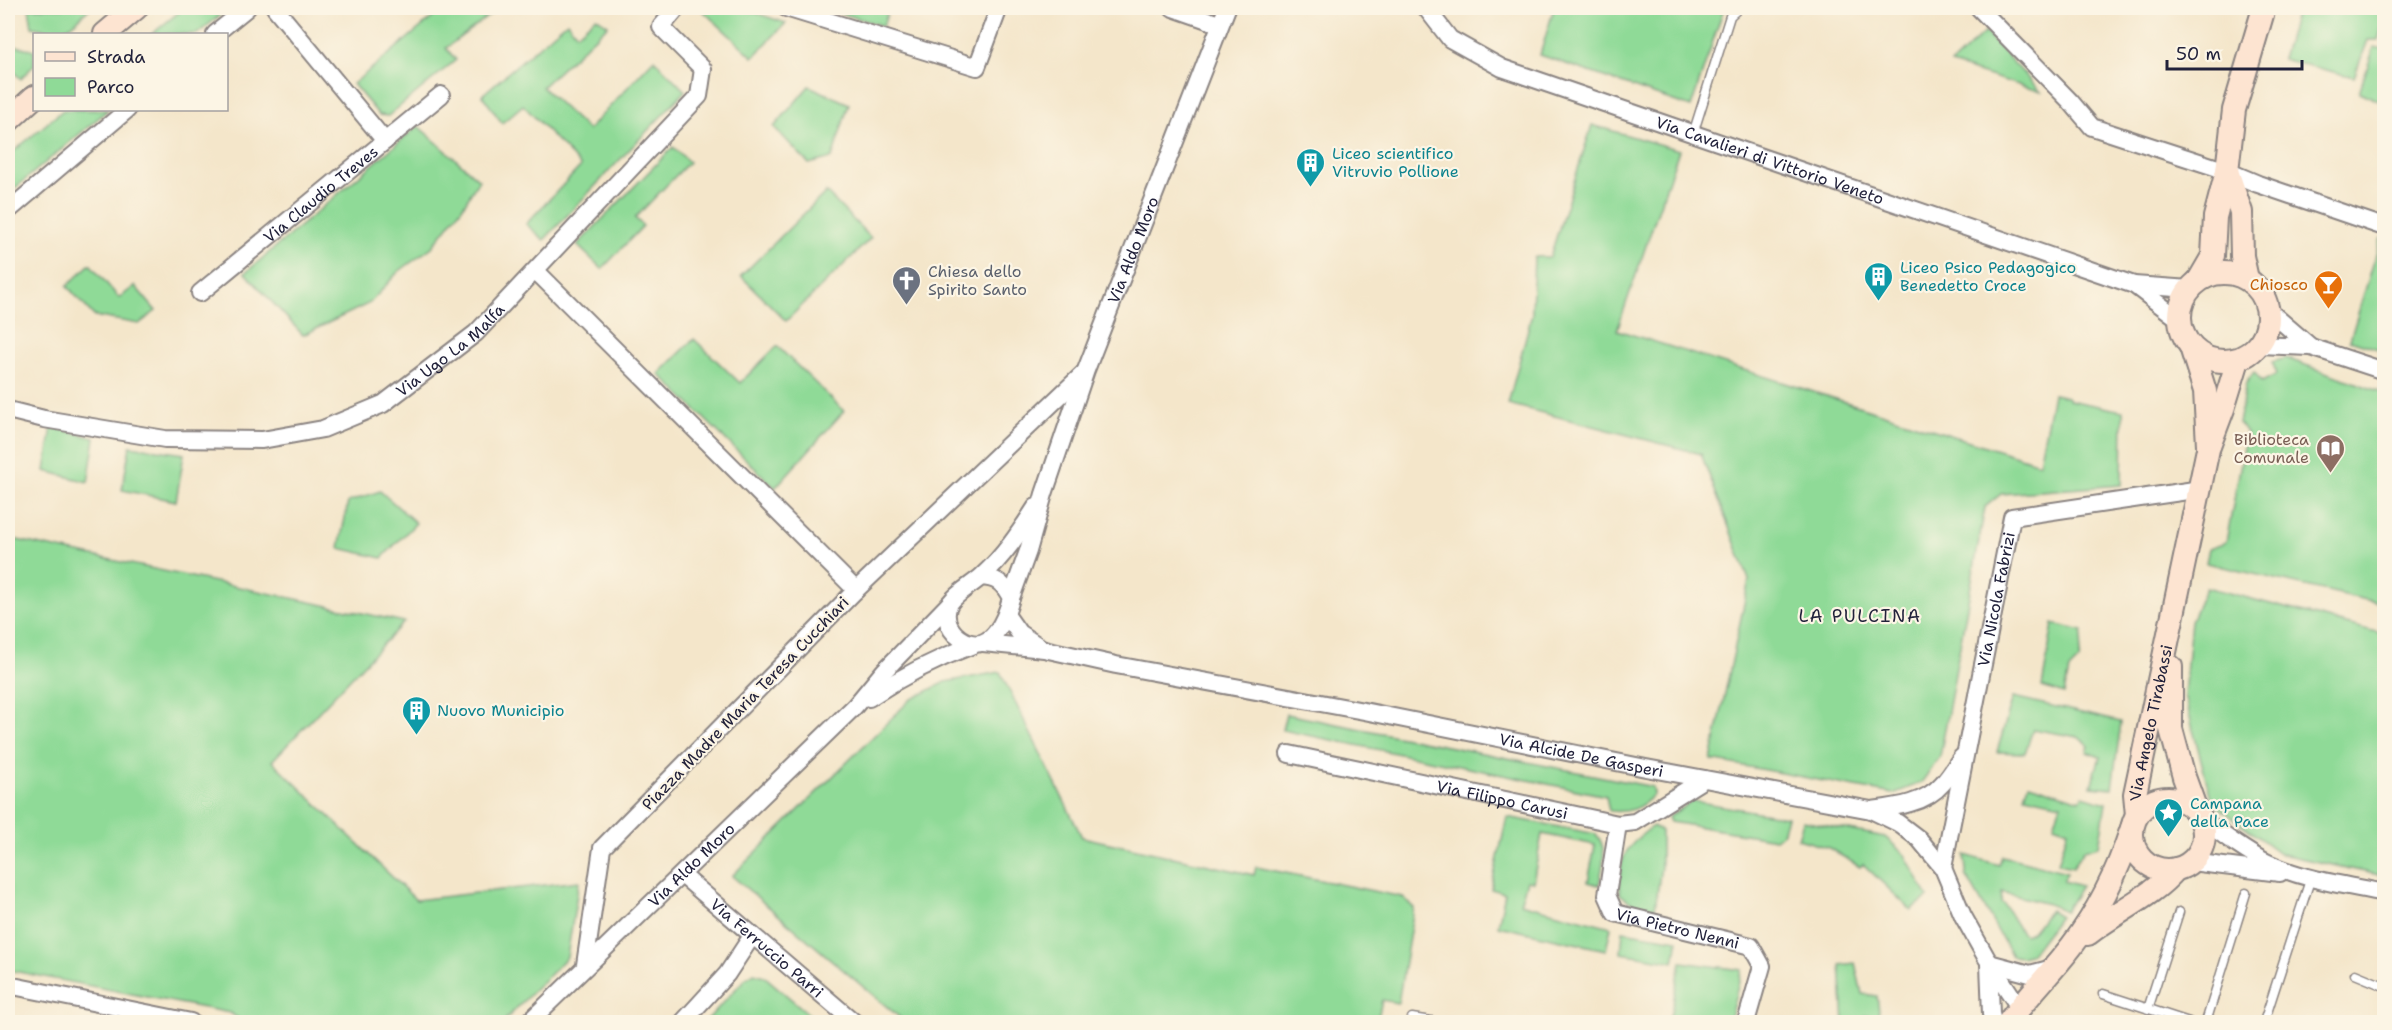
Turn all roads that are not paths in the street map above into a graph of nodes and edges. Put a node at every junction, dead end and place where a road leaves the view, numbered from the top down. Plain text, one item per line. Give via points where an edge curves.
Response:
1 (136, 8) edge
2 (247, 8) edge
3 (677, 8) edge
4 (786, 8) edge
5 (999, 8) edge
6 (1173, 8) edge
7 (1227, 8) edge
8 (1426, 8) edge
9 (1739, 8) edge
10 (1979, 8) edge
11 (2264, 8) edge
12 (286, 11) edge
13 (1219, 24) junction
14 (106, 33) edge
15 (216, 33) edge
16 (441, 95) dead end
17 (33, 98) edge
18 (126, 111) edge
19 (8, 121) edge
20 (1693, 134) junction
21 (385, 141) junction
22 (2227, 171) junction
23 (8, 210) edge
24 (2385, 227) edge
25 (536, 271) junction
26 (2247, 279) junction
27 (2194, 284) junction
28 (2134, 285) junction
29 (200, 293) dead end
30 (2268, 310) junction
31 (2180, 320) junction
32 (2259, 345) junction
33 (2191, 347) junction
34 (2311, 347) junction
35 (2238, 360) junction
36 (1086, 370) junction
37 (2385, 371) edge
38 (8, 410) edge
39 (2208, 449) junction
40 (2201, 489) junction
41 (1044, 494) junction
42 (981, 577) junction
43 (856, 590) junction
44 (1011, 598) junction
45 (949, 604) junction
46 (1007, 616) junction
47 (2171, 630) junction
48 (978, 644) junction
49 (1044, 649) junction
50 (855, 706) junction
51 (1966, 751) junction
52 (1289, 754) dead end
53 (1704, 779) junction
54 (1871, 810) junction
55 (2198, 815) junction
56 (2135, 822) junction
57 (1618, 824) junction
58 (2183, 866) junction
59 (1943, 868) junction
60 (682, 875) junction
61 (2311, 877) junction
62 (2246, 893) dead end
63 (2385, 893) edge
64 (2179, 912) dead end
65 (752, 936) junction
66 (2071, 948) junction
67 (1989, 963) junction
68 (585, 965) junction
69 (2053, 968) junction
70 (2355, 974) dead end
71 (8, 985) edge
72 (2385, 986) edge
73 (2103, 994) dead end
74 (2148, 1008) junction
75 (2014, 1015) edge
76 (191, 1023) edge
77 (529, 1023) edge
78 (683, 1023) edge
79 (854, 1023) edge
80 (1411, 1023) edge
81 (1437, 1023) edge
82 (1746, 1023) edge
83 (1993, 1023) edge
84 (2189, 1023) edge
85 (2206, 1023) edge
86 (2264, 1023) edge

1 - 14 street
2 - 15 street
3 - 25 street, Via Ugo La Malfa via 660,27 704,69 699,96
4 - 5 street via 977,67
6 - 13 street
7 - 13 street, Via Aldo Moro
8 - 20 street, Via Cavalieri di Vittorio Veneto via 1450,39 1502,68
9 - 20 lane via 1730,16
10 - 22 street via 2092,127
11 - 22 street via 2234,110
12 - 21 street
13 - 36 street, Via Aldo Moro
16 - 21 street, Via Claudio Treves
17 - 19 street
18 - 23 street
20 - 28 street, Via Cavalieri di Vittorio Veneto
21 - 29 street, Via Claudio Treves
22 - 24 street
22 - 26 street via 2241,212
22 - 27 street via 2215,217 2213,256
25 - 38 street, Via Ugo La Malfa via 476,333 382,404 323,429 262,440 165,439
25 - 43 street, Piazza Madre Maria Teresa Cucchiari
26 - 27 street via 2223,273
26 - 30 street via 2257,287
27 - 28 street, Via Cavalieri di Vittorio Veneto
27 - 31 street via 2180,309
28 - 31 street, Via Cavalieri di Vittorio Veneto
30 - 32 street
30 - 34 street
31 - 33 street
32 - 34 street
32 - 35 street
33 - 35 street via 2212,360
33 - 39 street via 2205,391
34 - 37 street
35 - 39 street
36 - 41 street, Via Aldo Moro
36 - 43 street
39 - 40 street, Via Angelo Tirabassi
40 - 47 street, Via Angelo Tirabassi
40 - 51 street, Via Nicola Fabrizi via 2012,517
41 - 42 street, Via Aldo Moro via 1011,544
41 - 44 street, Via Aldo Moro
42 - 44 street via 994,578 1004,585
42 - 45 street
43 - 68 street, Piazza Madre Maria Teresa Cucchiari via 603,848
44 - 46 street
45 - 48 street via 946,616 950,628 961,639
45 - 50 street, Via Aldo Moro
46 - 48 street via 994,636
46 - 49 street, Via Alcide De Gasperi via 1020,633
47 - 55 street, Via Angelo Tirabassi via 2171,729
47 - 56 street, Via Angelo Tirabassi via 2135,794
48 - 49 street, Via Alcide De Gasperi
48 - 50 street, Via Aldo Moro via 896,679
49 - 53 street, Via Alcide De Gasperi
50 - 60 street, Via Aldo Moro
51 - 54 street via 1941,786 1918,801
51 - 59 street, Via Nicola Fabrizi
52 - 57 street, Via Filippo Carusi
53 - 54 street, Via Alcide De Gasperi
53 - 57 street, Via Filippo Carusi via 1635,822
54 - 59 street, Via Alcide De Gasperi via 1919,838
55 - 56 street via 2182,801 2172,799 2152,802
55 - 58 street via 2204,830 2202,848
55 - 61 street via 2238,846 2270,863
56 - 58 street via 2133,844 2146,863 2160,870
56 - 66 street via 2121,863 2098,909
57 - 82 street, Via Pietro Nenni via 1606,895 1615,913 1751,946 1762,966
58 - 61 street
58 - 66 street via 2162,886 2107,919
59 - 67 street, Via Alcide De Gasperi
60 - 65 street, Via Ferruccio Parri
60 - 68 street, Via Aldo Moro
61 - 63 street
61 - 86 lane
62 - 85 lane
64 - 74 lane
65 - 78 street via 727,974
65 - 79 street, Via Ferruccio Parri
66 - 69 street
67 - 69 street via 2030,974
67 - 75 street, Via Alcide De Gasperi
67 - 83 street
68 - 77 street, Via Aldo Moro
69 - 75 street
70 - 72 lane
71 - 76 street
73 - 74 lane
74 - 84 lane
80 - 81 lane via 1412,1018

